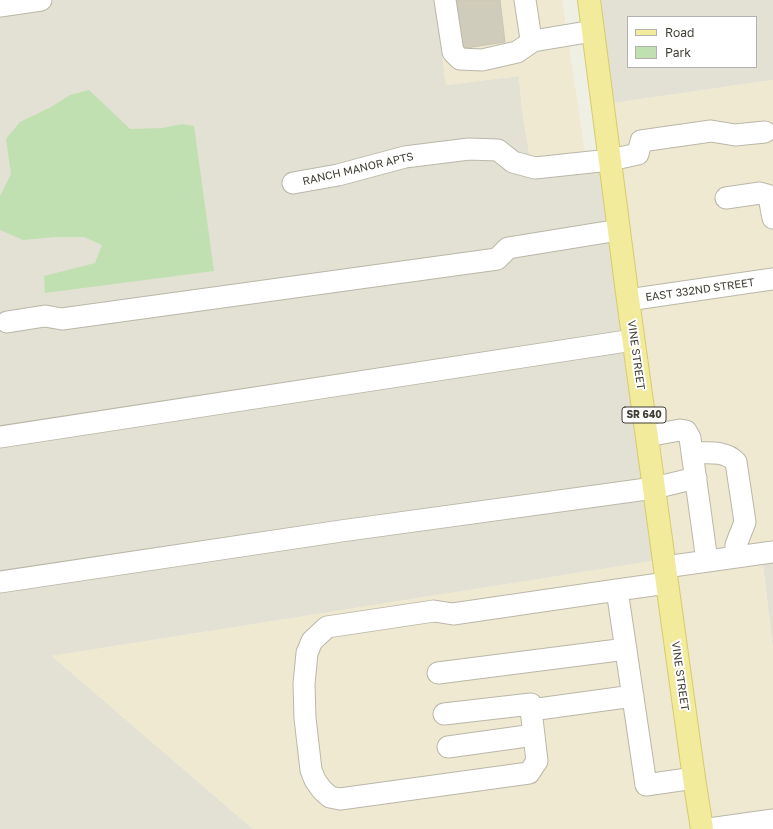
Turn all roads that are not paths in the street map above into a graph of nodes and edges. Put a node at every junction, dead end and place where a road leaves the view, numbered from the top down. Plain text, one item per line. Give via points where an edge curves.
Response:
1 (41, 0) edge
2 (445, 0) edge
3 (525, 0) edge
4 (589, 0) edge
5 (0, 6) edge
6 (593, 31) junction
7 (533, 41) junction
8 (765, 132) dead end
9 (610, 160) junction
10 (293, 183) dead end
11 (726, 198) dead end
12 (773, 218) edge
13 (620, 230) junction
14 (773, 279) edge
15 (628, 300) junction
16 (7, 322) dead end
17 (633, 340) junction
18 (647, 436) junction
19 (0, 437) edge
20 (692, 453) junction
21 (696, 478) junction
22 (654, 488) junction
23 (773, 552) edge
24 (736, 557) junction
25 (707, 561) junction
26 (666, 575) junction
27 (0, 582) edge
28 (617, 590) junction
29 (626, 649) junction
30 (438, 673) dead end
31 (633, 696) junction
32 (531, 710) junction
33 (444, 714) dead end
34 (534, 735) junction
35 (448, 747) dead end
36 (694, 778) junction
37 (773, 820) edge
38 (702, 829) edge
39 (709, 829) edge

1 - 5 street
2 - 7 street via 453,52 460,59 482,60 517,52
3 - 7 street
4 - 6 main road, VINE STREET / SR 640
6 - 7 street
6 - 9 main road, VINE STREET / SR 640
8 - 9 street, RANCH MANOR APTS via 735,135 711,131 641,141 638,154
9 - 10 street, RANCH MANOR APTS via 535,168 513,162 498,150 469,149 405,156 338,175
9 - 13 main road, VINE STREET / SR 640
11 - 12 street via 767,195
13 - 15 main road, VINE STREET / SR 640
13 - 16 street via 508,248 497,259 62,319 45,316
14 - 15 street, EAST 332ND STREET
15 - 17 main road, VINE STREET / SR 640
17 - 18 main road, VINE STREET / SR 640
17 - 19 street
18 - 20 street via 686,431 690,438
18 - 22 main road, VINE STREET / SR 640
20 - 21 street
20 - 24 street via 723,454 736,462 745,522 736,545
21 - 22 street
21 - 25 street
22 - 26 main road, VINE STREET / SR 640
22 - 27 street
23 - 24 street
24 - 25 street
25 - 26 street
26 - 28 street
26 - 36 main road, VINE STREET / SR 640
28 - 29 street
28 - 34 street via 453,614 434,611 327,627 312,642 307,653 304,684 305,718 311,770 322,790 330,797 340,799 529,773 537,761
29 - 30 street
29 - 31 street
31 - 32 street
31 - 36 street via 646,785
32 - 33 street via 531,704
32 - 34 street
34 - 35 street
36 - 38 main road, VINE STREET / SR 640
37 - 39 street

